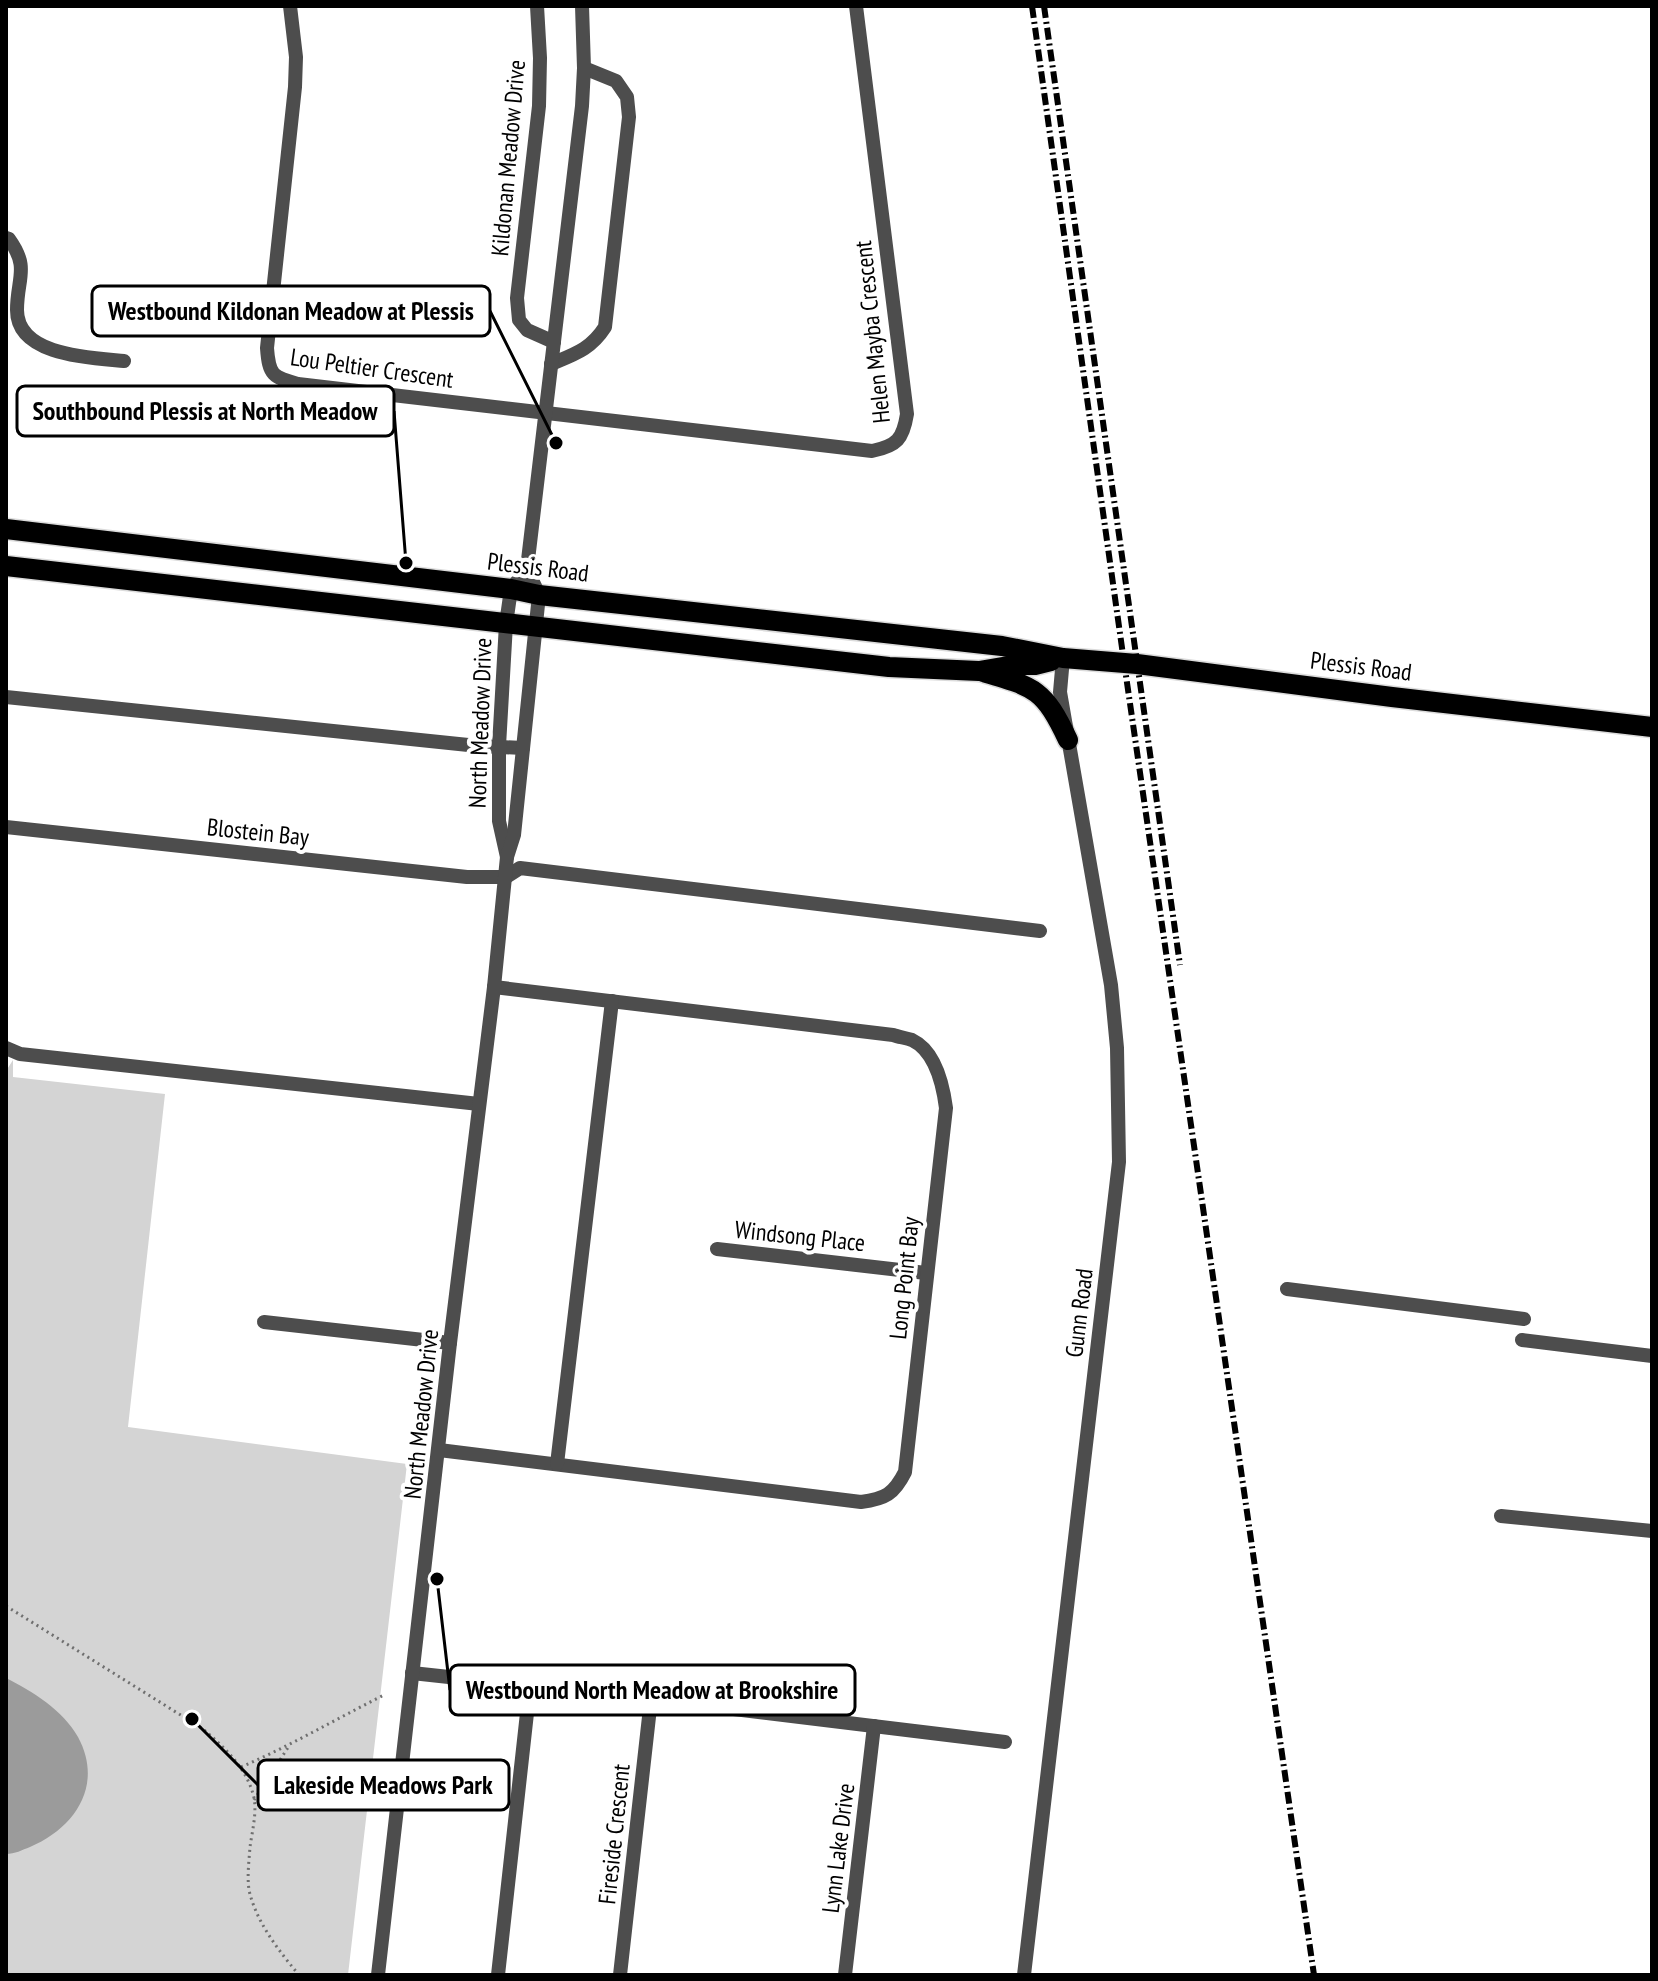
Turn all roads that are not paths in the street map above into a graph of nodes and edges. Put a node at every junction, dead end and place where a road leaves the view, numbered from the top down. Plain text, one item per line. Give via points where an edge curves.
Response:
1 (290, 6) edge
2 (537, 6) edge
3 (582, 6) edge
4 (856, 6) edge
5 (584, 68) junction
6 (6, 238) edge
7 (12, 329) edge
8 (554, 342) junction
9 (124, 361) dead end
10 (551, 364) junction
11 (546, 413) junction
12 (6, 529) edge
13 (6, 566) edge
14 (527, 569) junction
15 (511, 589) junction
16 (539, 595) junction
17 (506, 624) junction
18 (536, 627) junction
19 (1063, 658) junction
20 (979, 671) junction
21 (6, 697) edge
22 (1652, 727) edge
23 (1068, 740) junction
24 (499, 746) junction
25 (523, 748) junction
26 (6, 827) edge
27 (507, 857) junction
28 (506, 877) junction
29 (1040, 931) dead end
30 (494, 987) junction
31 (612, 1001) junction
32 (6, 1048) edge
33 (479, 1104) junction
34 (717, 1249) dead end
35 (926, 1273) junction
36 (1287, 1289) dead end
37 (1524, 1319) dead end
38 (264, 1322) dead end
39 (1522, 1340) dead end
40 (450, 1343) junction
41 (1652, 1356) edge
42 (439, 1450) junction
43 (557, 1464) junction
44 (1501, 1516) dead end
45 (1652, 1531) edge
46 (412, 1673) junction
47 (530, 1686) junction
48 (651, 1699) junction
49 (874, 1726) junction
50 (1005, 1742) dead end
51 (378, 1975) edge
52 (498, 1975) edge
53 (620, 1975) edge
54 (845, 1975) edge
55 (1024, 1975) edge

1 - 11 street, Lou Peltier Crescent via 295,87 269,365 278,379 298,384
2 - 8 street, Kildonan Meadow Drive via 539,106 517,298 519,320 527,330
3 - 5 street
4 - 11 street, Helen Mayba Crescent via 907,414 905,432 891,447 872,451
5 - 8 street
5 - 10 street via 616,81 627,97 629,117 605,327 586,349
6 - 7 street via 23,264
7 - 9 street via 74,357
8 - 10 street
10 - 11 street
11 - 14 street
12 - 15 main road, Plessis Road
13 - 17 main road, Plessis Road
14 - 15 street
14 - 16 street
15 - 16 main road, Plessis Road
15 - 17 street, North Meadow Drive
16 - 18 street
16 - 19 main road, Plessis Road via 1002,646
17 - 18 main road, Plessis Road
17 - 24 street, North Meadow Drive
18 - 20 main road, Plessis Road via 889,667
18 - 25 street, North Meadow Drive
19 - 20 main road, Plessis Road
19 - 22 main road, Plessis Road
19 - 23 street, Gunn Road via 1060,692
20 - 23 main road via 1039,694
21 - 24 street
23 - 55 street, Gunn Road via 1111,985 1119,1162
24 - 25 street
24 - 27 street, North Meadow Drive via 499,821
25 - 27 street, North Meadow Drive
26 - 28 street, Blostein Bay
27 - 28 street, North Meadow Drive
28 - 29 street, Blostein Bay via 520,868
28 - 30 street, North Meadow Drive
30 - 31 street, Long Point Bay
30 - 33 street, North Meadow Drive
31 - 35 street, Long Point Bay via 914,1041 938,1073 946,1108
31 - 43 street
32 - 33 street via 20,1054
33 - 40 street, North Meadow Drive
34 - 35 street, Windsong Place
35 - 43 street, Long Point Bay via 905,1472 896,1489 879,1500
36 - 37 street
38 - 40 street
39 - 41 street
40 - 42 street, North Meadow Drive
42 - 43 street, Long Point Bay
42 - 46 street, North Meadow Drive
44 - 45 street
46 - 47 street
46 - 51 street, North Meadow Drive
47 - 48 street
47 - 52 street
48 - 49 street
48 - 53 street, Fireside Crescent
49 - 50 street
49 - 54 street, Lynn Lake Drive

